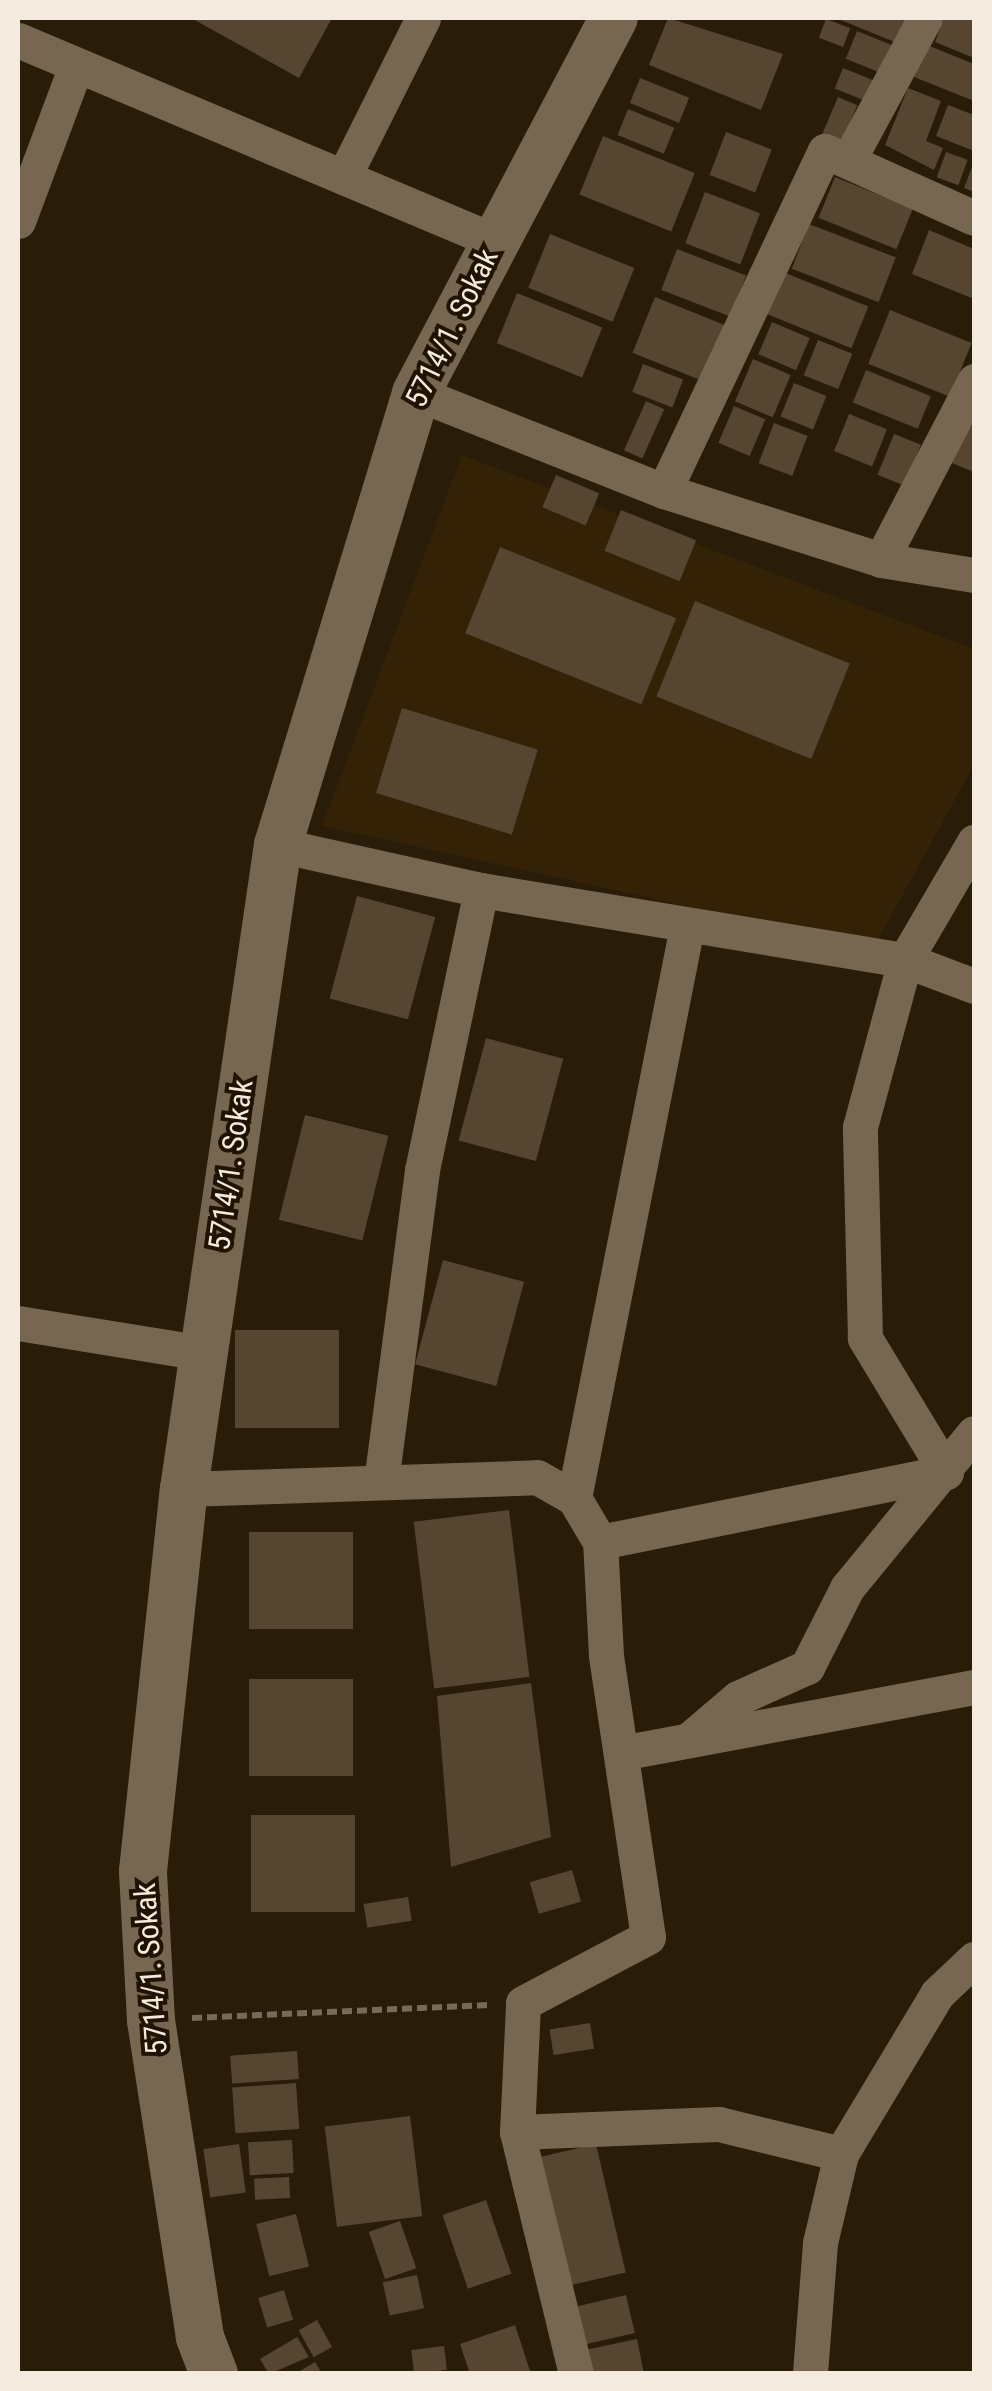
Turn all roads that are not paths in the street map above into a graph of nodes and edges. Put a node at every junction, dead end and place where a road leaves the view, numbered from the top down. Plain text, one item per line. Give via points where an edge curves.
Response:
1 (424, 18) edge
2 (614, 18) edge
3 (925, 18) edge
4 (18, 40) edge
5 (76, 66) junction
6 (848, 162) junction
7 (345, 174) junction
8 (974, 218) edge
9 (18, 222) edge
10 (495, 241) junction
11 (974, 381) edge
12 (416, 393) junction
13 (664, 492) junction
14 (881, 560) junction
15 (974, 575) edge
16 (974, 842) edge
17 (278, 845) junction
18 (481, 890) junction
19 (687, 926) junction
20 (906, 960) junction
21 (974, 986) edge
22 (18, 1323) edge
23 (204, 1354) junction
24 (974, 1433) edge
25 (946, 1472) junction
26 (381, 1482) junction
27 (184, 1489) junction
28 (574, 1498) junction
29 (600, 1542) junction
30 (974, 1687) edge
31 (692, 1737) junction
32 (621, 1753) junction
33 (974, 1959) edge
34 (517, 2132) junction
35 (841, 2154) junction
36 (214, 2374) edge
37 (576, 2374) edge
38 (810, 2374) edge

1 - 7 street
2 - 10 main road, 5714/1. Sokak
3 - 6 street
4 - 5 street
5 - 7 street
5 - 9 street
6 - 8 street
6 - 13 street via 826,150
7 - 10 street
10 - 12 main road, 5714/1. Sokak
11 - 14 street
12 - 13 street
12 - 17 main road, 5714/1. Sokak
13 - 14 street
14 - 15 street
16 - 20 street
17 - 18 street
17 - 23 main road, 5714/1. Sokak
18 - 19 street
18 - 26 street via 422,1170
19 - 20 street
19 - 28 street
20 - 21 street
20 - 25 street via 860,1127 866,1338
22 - 23 street
23 - 27 main road, 5714/1. Sokak
24 - 25 street
25 - 29 street
25 - 31 street via 846,1588 807,1667 738,1698
26 - 27 street
26 - 28 street via 537,1477
27 - 36 main road, 5714/1. Sokak via 143,1872 151,2020 200,2337
28 - 29 street
29 - 32 street
30 - 31 street
31 - 32 street
32 - 34 street via 648,1937 523,2003
33 - 35 street via 936,1994
34 - 35 street via 720,2124
34 - 37 street
35 - 38 street via 820,2243

